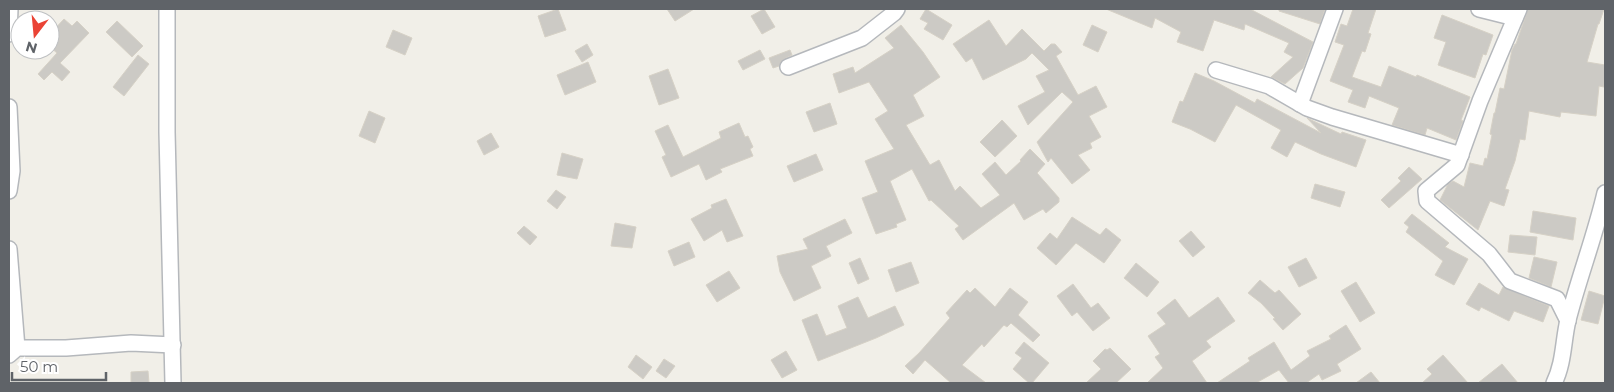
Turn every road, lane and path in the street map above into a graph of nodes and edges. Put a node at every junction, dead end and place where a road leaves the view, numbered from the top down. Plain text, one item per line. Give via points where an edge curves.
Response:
1 (10, 9) edge
2 (167, 9) edge
3 (897, 9) edge
4 (1335, 9) edge
5 (1479, 9) edge
6 (1517, 13) edge
7 (9, 34) edge
8 (788, 67) dead end
9 (1216, 70) dead end
10 (1300, 104) junction
11 (9, 107) edge
12 (1461, 154) junction
13 (9, 192) edge
14 (1605, 194) edge
15 (9, 249) edge
16 (1568, 321) junction
17 (172, 345) junction
18 (13, 352) edge
19 (173, 383) edge
20 (1554, 383) edge

1 - 7 street
2 - 17 street
3 - 8 street via 862,38
4 - 10 street
5 - 6 street
6 - 12 street
9 - 10 street via 1268,86
10 - 12 street via 1340,120
11 - 13 street via 12,171
12 - 16 street via 1457,165 1426,191 1427,201 1489,254 1510,281 1557,298
14 - 16 street
15 - 18 street
16 - 20 street
17 - 18 street via 131,343
17 - 19 street

